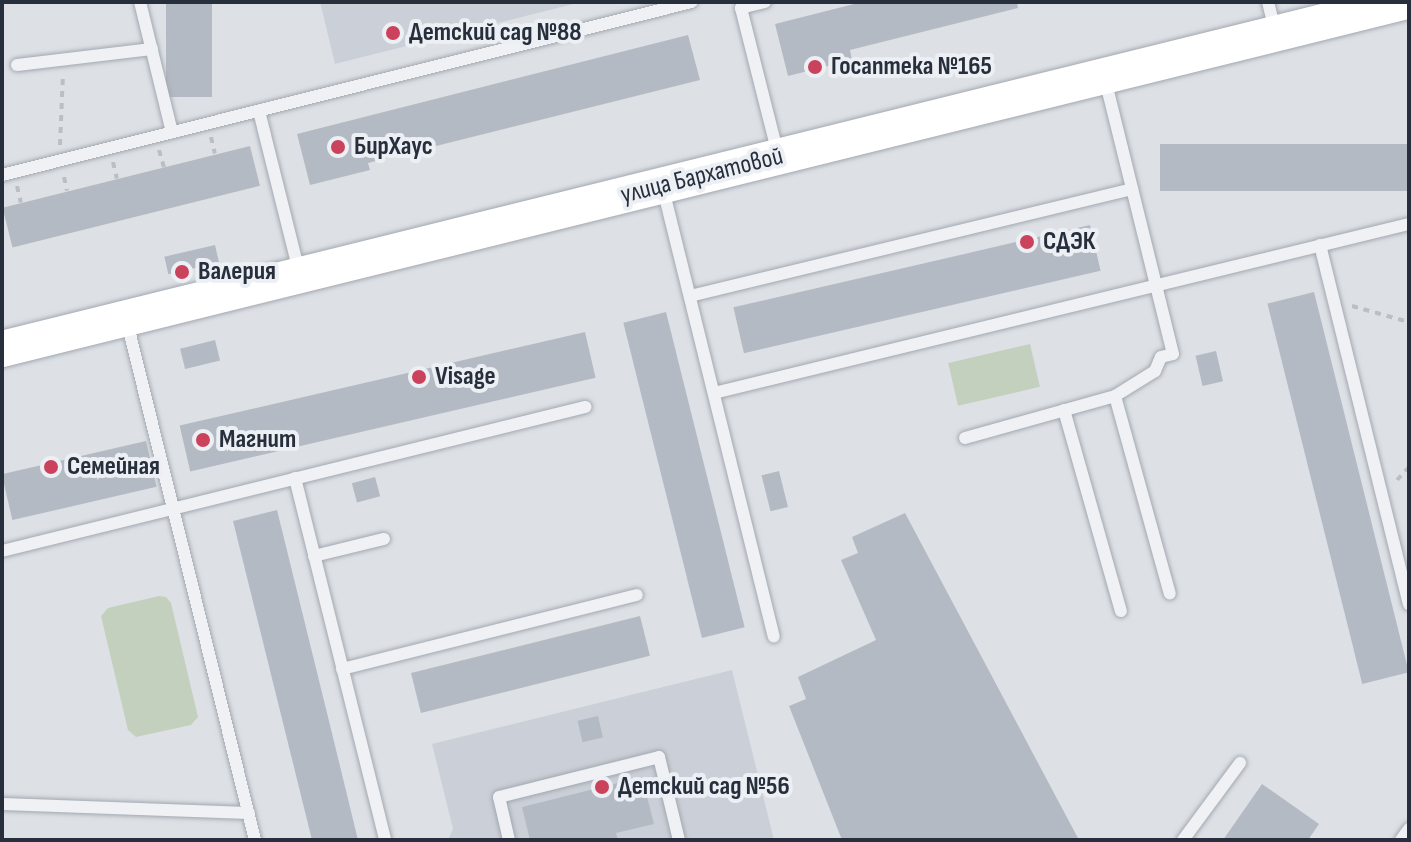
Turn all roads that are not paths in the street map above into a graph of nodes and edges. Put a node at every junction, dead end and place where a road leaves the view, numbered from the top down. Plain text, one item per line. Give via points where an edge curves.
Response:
1 (140, 2) edge
2 (692, 2) edge
3 (765, 2) edge
4 (1403, 2) edge
5 (738, 5) edge
6 (1272, 18) edge
7 (152, 49) junction
8 (17, 65) dead end
9 (1104, 76) junction
10 (259, 111) junction
11 (172, 132) junction
12 (779, 157) junction
13 (2, 175) edge
14 (662, 186) junction
15 (1132, 189) junction
16 (1409, 224) edge
17 (1320, 245) junction
18 (300, 275) junction
19 (1156, 285) junction
20 (690, 296) junction
21 (126, 319) junction
22 (2, 349) edge
23 (714, 393) junction
24 (1115, 396) junction
25 (585, 407) dead end
26 (1064, 410) junction
27 (965, 438) dead end
28 (295, 478) junction
29 (173, 508) junction
30 (384, 539) dead end
31 (2, 551) edge
32 (314, 556) junction
33 (1170, 594) dead end
34 (637, 595) dead end
35 (1409, 604) edge
36 (1121, 611) dead end
37 (774, 636) dead end
38 (342, 669) junction
39 (1240, 763) dead end
40 (2, 804) edge
41 (249, 813) junction
42 (1409, 829) edge
43 (255, 840) edge
44 (385, 840) edge
45 (509, 840) edge
46 (679, 840) edge
47 (1183, 840) edge
48 (1401, 840) edge

1 - 7 lane
2 - 10 lane
3 - 5 lane
4 - 6 street, улица Бархатовой
5 - 12 lane
6 - 9 street, улица Бархатовой
7 - 8 lane
7 - 11 lane
9 - 12 street, улица Бархатовой
9 - 15 lane
10 - 11 lane
10 - 18 lane
11 - 13 lane
12 - 14 street, улица Бархатовой
14 - 18 street, улица Бархатовой
14 - 20 lane
15 - 19 lane
15 - 20 lane
16 - 17 lane
17 - 19 lane
17 - 35 lane
18 - 21 street, улица Бархатовой
19 - 23 lane
19 - 24 lane via 1173,354 1161,357 1155,371
20 - 23 lane
21 - 22 street, улица Бархатовой
21 - 29 lane
23 - 37 lane
24 - 26 lane
24 - 33 lane
25 - 28 lane
26 - 27 lane
26 - 36 lane
28 - 29 lane
28 - 32 lane
29 - 31 lane
29 - 41 lane
30 - 32 lane
32 - 38 lane
34 - 38 lane
38 - 44 lane
39 - 47 lane
40 - 41 lane
41 - 43 lane
42 - 48 lane
45 - 46 lane via 499,797 659,757

